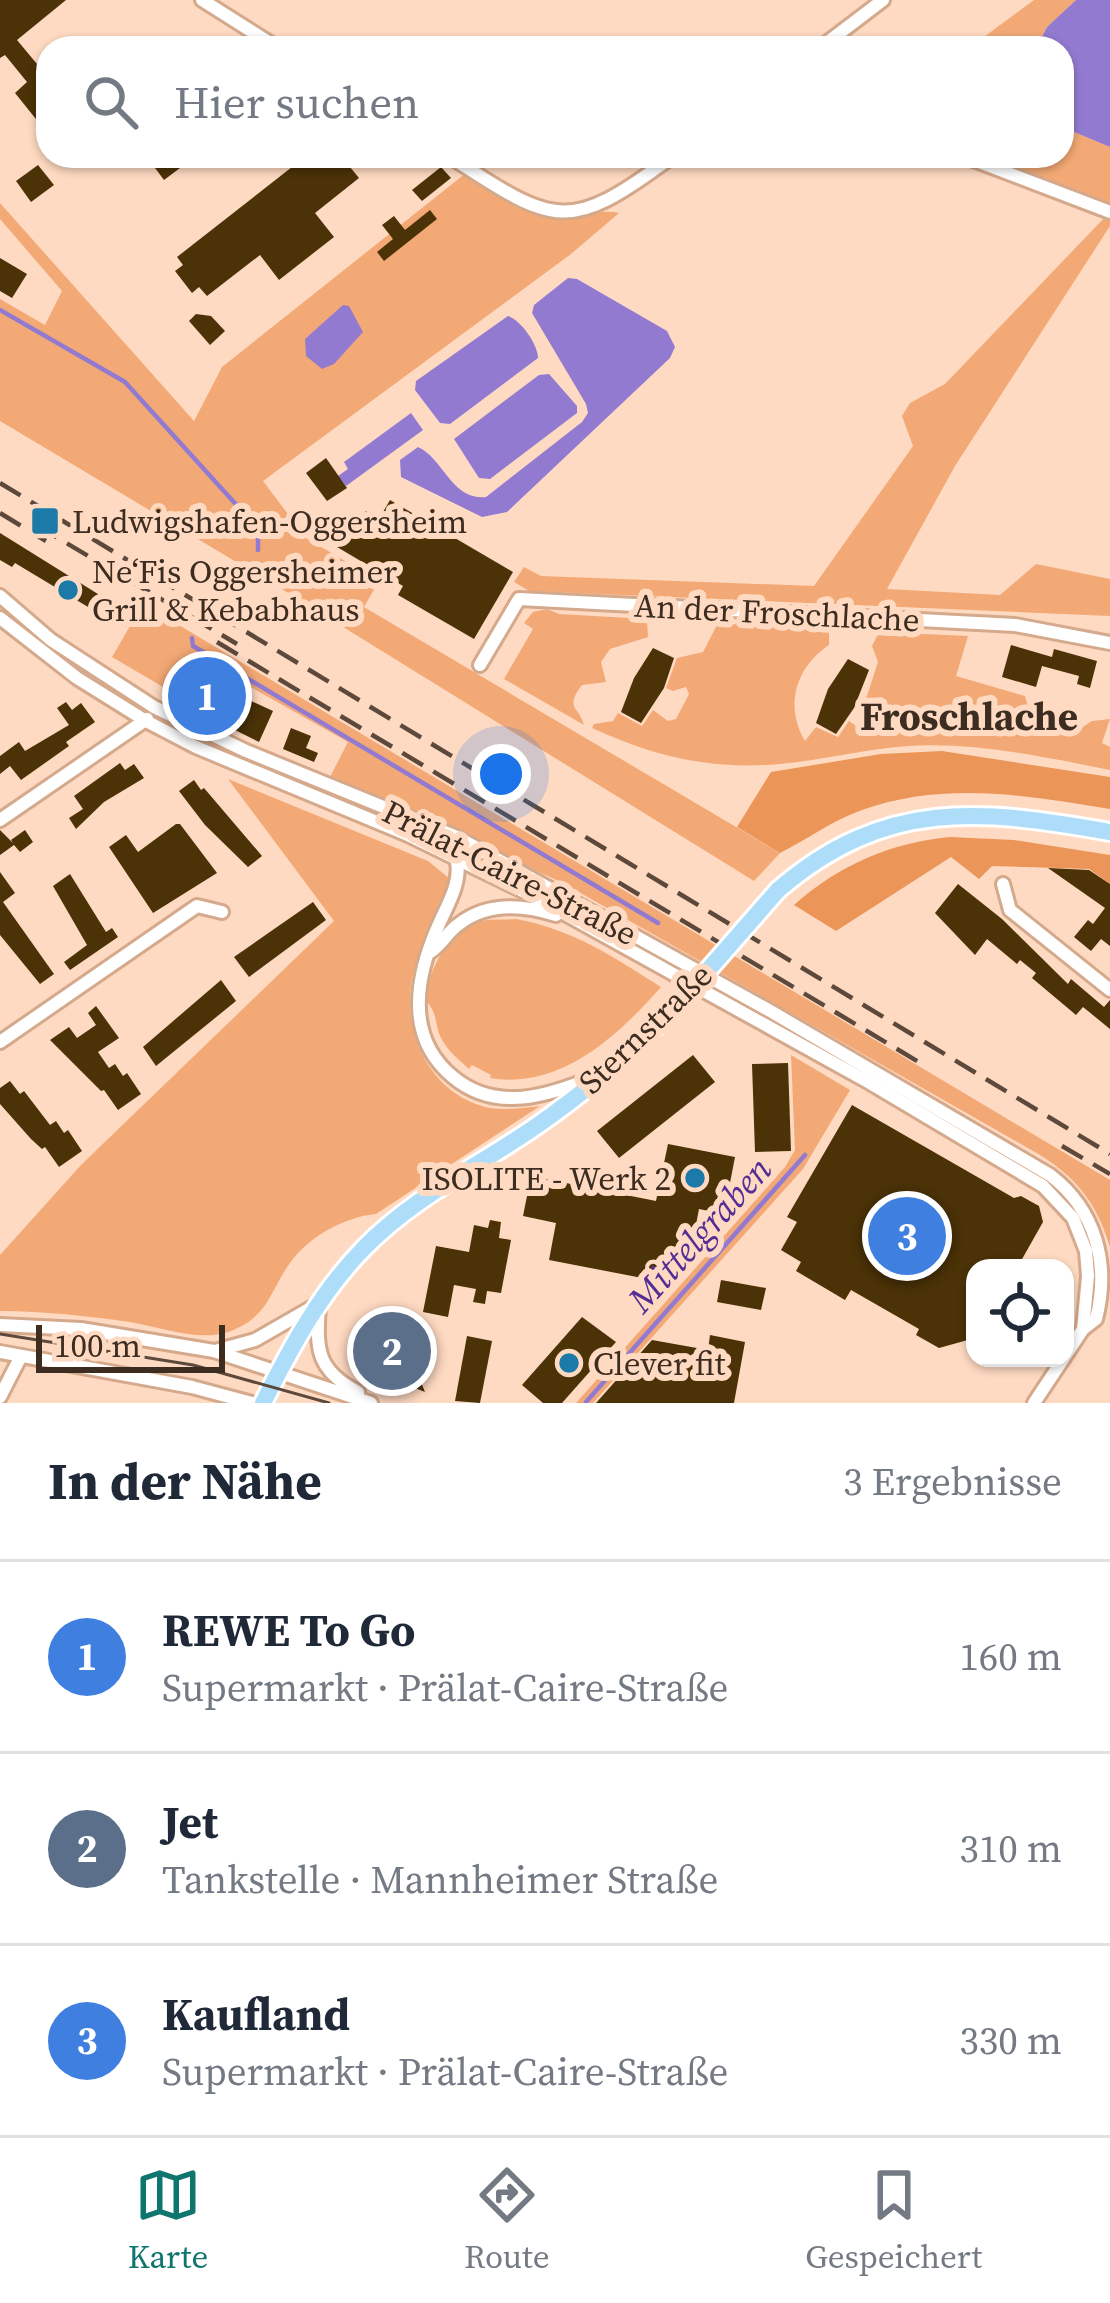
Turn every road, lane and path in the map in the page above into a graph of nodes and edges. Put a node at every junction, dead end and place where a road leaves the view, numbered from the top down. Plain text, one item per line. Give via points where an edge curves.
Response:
1 (202, 0) edge
2 (883, 0) edge
3 (259, 36) edge
4 (836, 36) edge
5 (469, 168) edge
6 (658, 168) edge
7 (994, 168) edge
8 (1110, 212) edge
9 (0, 596) edge
10 (0, 618) edge
11 (1110, 643) edge
12 (480, 665) dead end
13 (154, 707) junction
14 (146, 721) junction
15 (271, 769) junction
16 (0, 820) edge
17 (426, 826) junction
18 (1110, 832) edge
19 (456, 857) junction
20 (1003, 884) dead end
21 (222, 912) dead end
22 (577, 921) junction
23 (430, 952) junction
24 (1110, 989) edge
25 (768, 1018) junction
26 (2, 1036) edge
27 (600, 1075) junction
28 (319, 1303) junction
29 (0, 1325) edge
30 (0, 1352) edge
31 (214, 1352) junction
32 (21, 1356) junction
33 (278, 1373) junction
34 (192, 1387) junction
35 (0, 1397) edge
36 (209, 1403) edge
37 (252, 1403) edge
38 (263, 1403) edge
39 (374, 1403) edge
40 (1034, 1403) edge

1 - 3 street
2 - 4 street
5 - 6 street via 533,206 570,212 619,196
7 - 8 street
9 - 13 street, Prälat-Caire-Straße
10 - 14 street, Prälat-Caire-Straße
11 - 12 street, An der Froschlache via 1015,625 519,599
13 - 14 street
13 - 15 street, Prälat-Caire-Straße
14 - 15 street, Prälat-Caire-Straße
14 - 16 street
15 - 17 street, Prälat-Caire-Straße
15 - 19 street, Prälat-Caire-Straße
17 - 19 street
17 - 25 street, Prälat-Caire-Straße via 586,906
18 - 27 main road, Sternstraße, bridge via 952,816 839,844 778,890 681,1000
19 - 22 street, Prälat-Caire-Straße
19 - 23 street
20 - 24 street via 1010,910
21 - 26 street via 197,906
22 - 23 street via 522,907 493,909 458,925
22 - 25 street, Prälat-Caire-Straße
23 - 27 street via 417,1009 446,1071 507,1099
25 - 40 street, Prälat-Caire-Straße via 1050,1175 1079,1203 1099,1247 1096,1319
27 - 28 main road, Sternstraße via 395,1221
28 - 31 street via 247,1344
28 - 33 main road, Sternstraße
28 - 39 street via 326,1368
29 - 31 street via 81,1329
30 - 32 street
31 - 33 street
32 - 34 street
32 - 35 street
33 - 38 main road, Sternstraße
33 - 39 street
34 - 36 street
34 - 37 street

